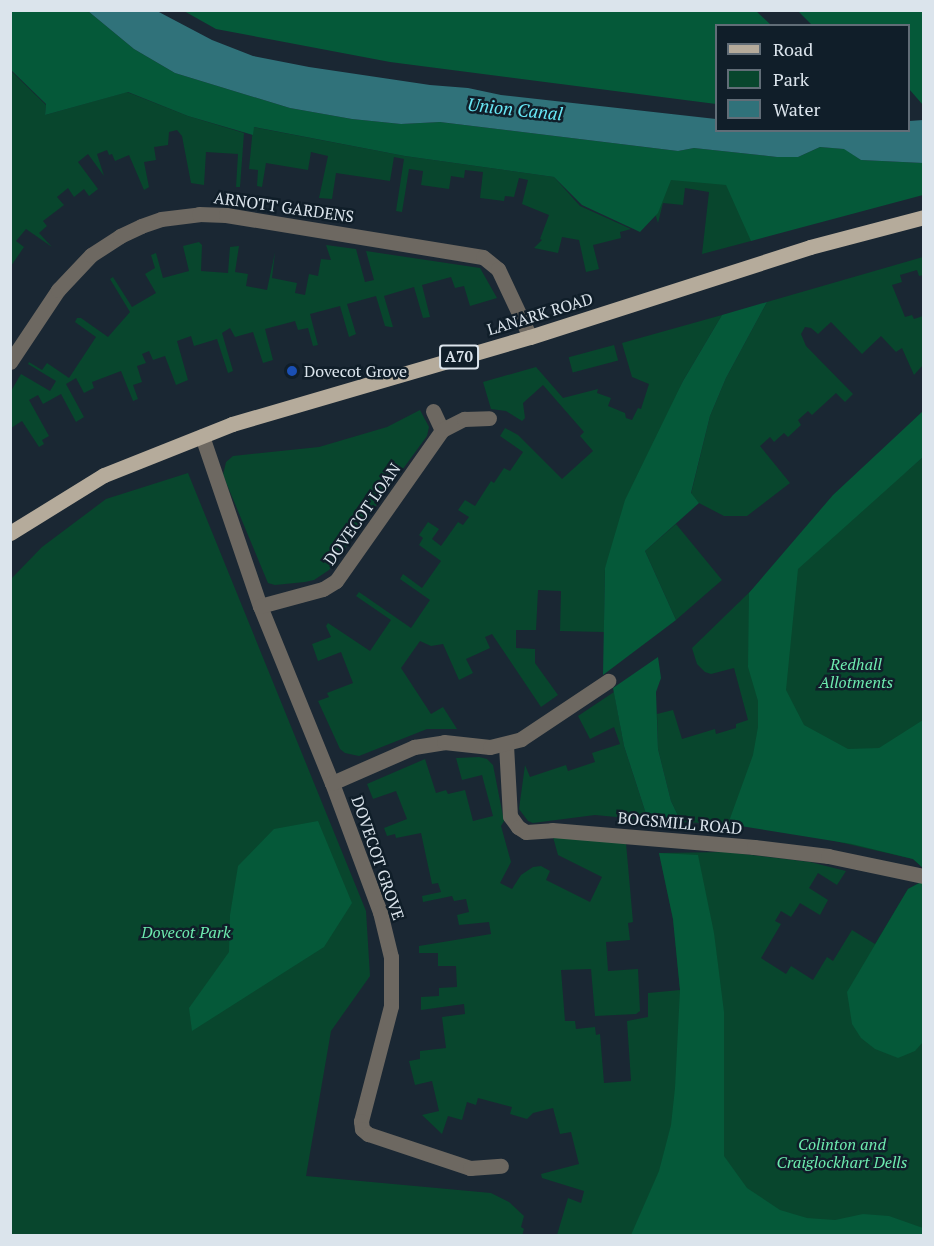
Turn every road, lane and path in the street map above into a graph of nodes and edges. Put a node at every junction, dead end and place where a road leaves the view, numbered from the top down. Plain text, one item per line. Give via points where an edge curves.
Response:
1 (924, 217) edge
2 (530, 337) junction
3 (10, 362) edge
4 (433, 411) dead end
5 (489, 418) dead end
6 (442, 430) junction
7 (202, 436) junction
8 (10, 533) edge
9 (260, 606) junction
10 (608, 681) dead end
11 (506, 745) junction
12 (332, 783) junction
13 (924, 876) edge
14 (501, 1166) dead end

1 - 2 main road, LANARK ROAD / A70 via 810,247
2 - 3 street, ARNOTT GARDENS via 498,269 483,256 226,214 199,214 141,226 91,255 58,290
2 - 7 main road, LANARK ROAD / A70
4 - 6 street
5 - 6 street via 464,419
6 - 9 street, DOVECOT LOAN via 336,581 323,590
7 - 8 main road, LANARK ROAD / A70 via 104,476
7 - 9 street, DOVECOT GROVE
9 - 12 street, DOVECOT GROVE
10 - 11 street via 536,730
11 - 12 street via 429,743
11 - 13 street, BOGSMILL ROAD via 510,816 526,832 552,830 754,847 828,856
12 - 14 street, DOVECOT GROVE via 380,912 391,957 391,1006 362,1129 470,1168

